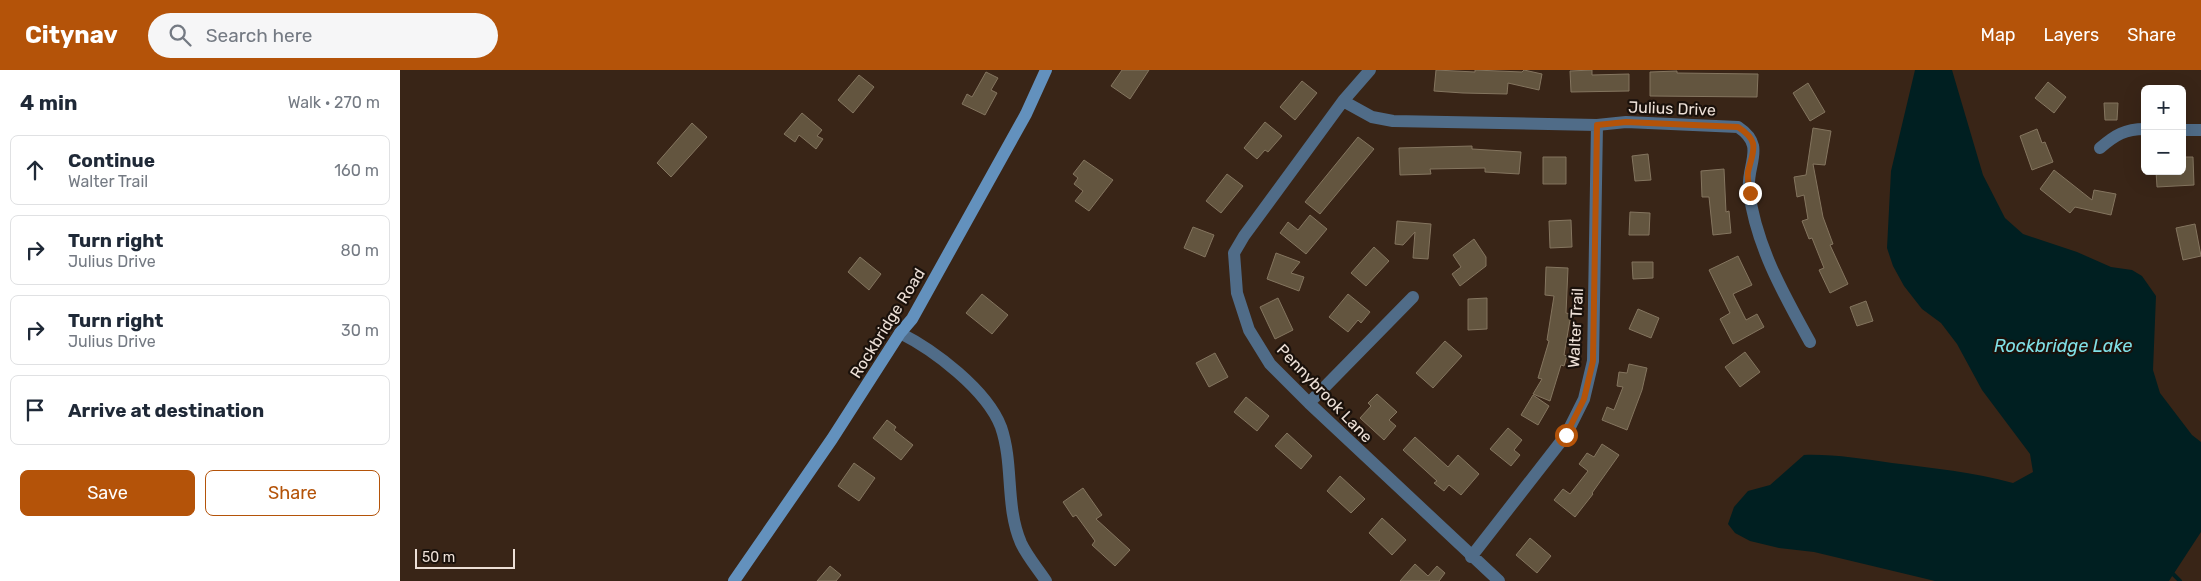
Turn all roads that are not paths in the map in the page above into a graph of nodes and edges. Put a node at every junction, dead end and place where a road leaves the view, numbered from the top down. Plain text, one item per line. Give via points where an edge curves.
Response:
1 (1046, 70) edge
2 (1370, 70) edge
3 (1343, 101) junction
4 (1597, 125) junction
5 (2141, 130) edge
6 (2186, 130) edge
7 (2201, 130) edge
8 (2100, 148) dead end
9 (1413, 297) dead end
10 (900, 333) junction
11 (1810, 342) dead end
12 (1308, 404) junction
13 (1472, 557) junction
14 (734, 581) edge
15 (1046, 581) edge
16 (1499, 581) edge

1 - 10 main road, Rockbridge Road via 1026,114 912,319
2 - 3 street, Pennybrook Lane
3 - 4 street, Julius Drive via 1372,117 1393,121
3 - 12 street, Pennybrook Lane via 1234,253 1237,292 1249,330 1270,364
4 - 11 street, Julius Drive via 1626,122 1738,127 1747,133 1753,141 1754,155 1748,174 1756,222 1781,290
4 - 13 street, Walter Trail via 1593,361 1584,399 1566,435
5 - 8 street via 2130,129 2116,135
6 - 7 street
9 - 12 street
10 - 14 main road, Rockbridge Road
10 - 15 street via 923,345 972,386 994,414 1001,428 1012,510 1021,544
12 - 13 street, Pennybrook Lane
13 - 16 street, Pennybrook Lane

